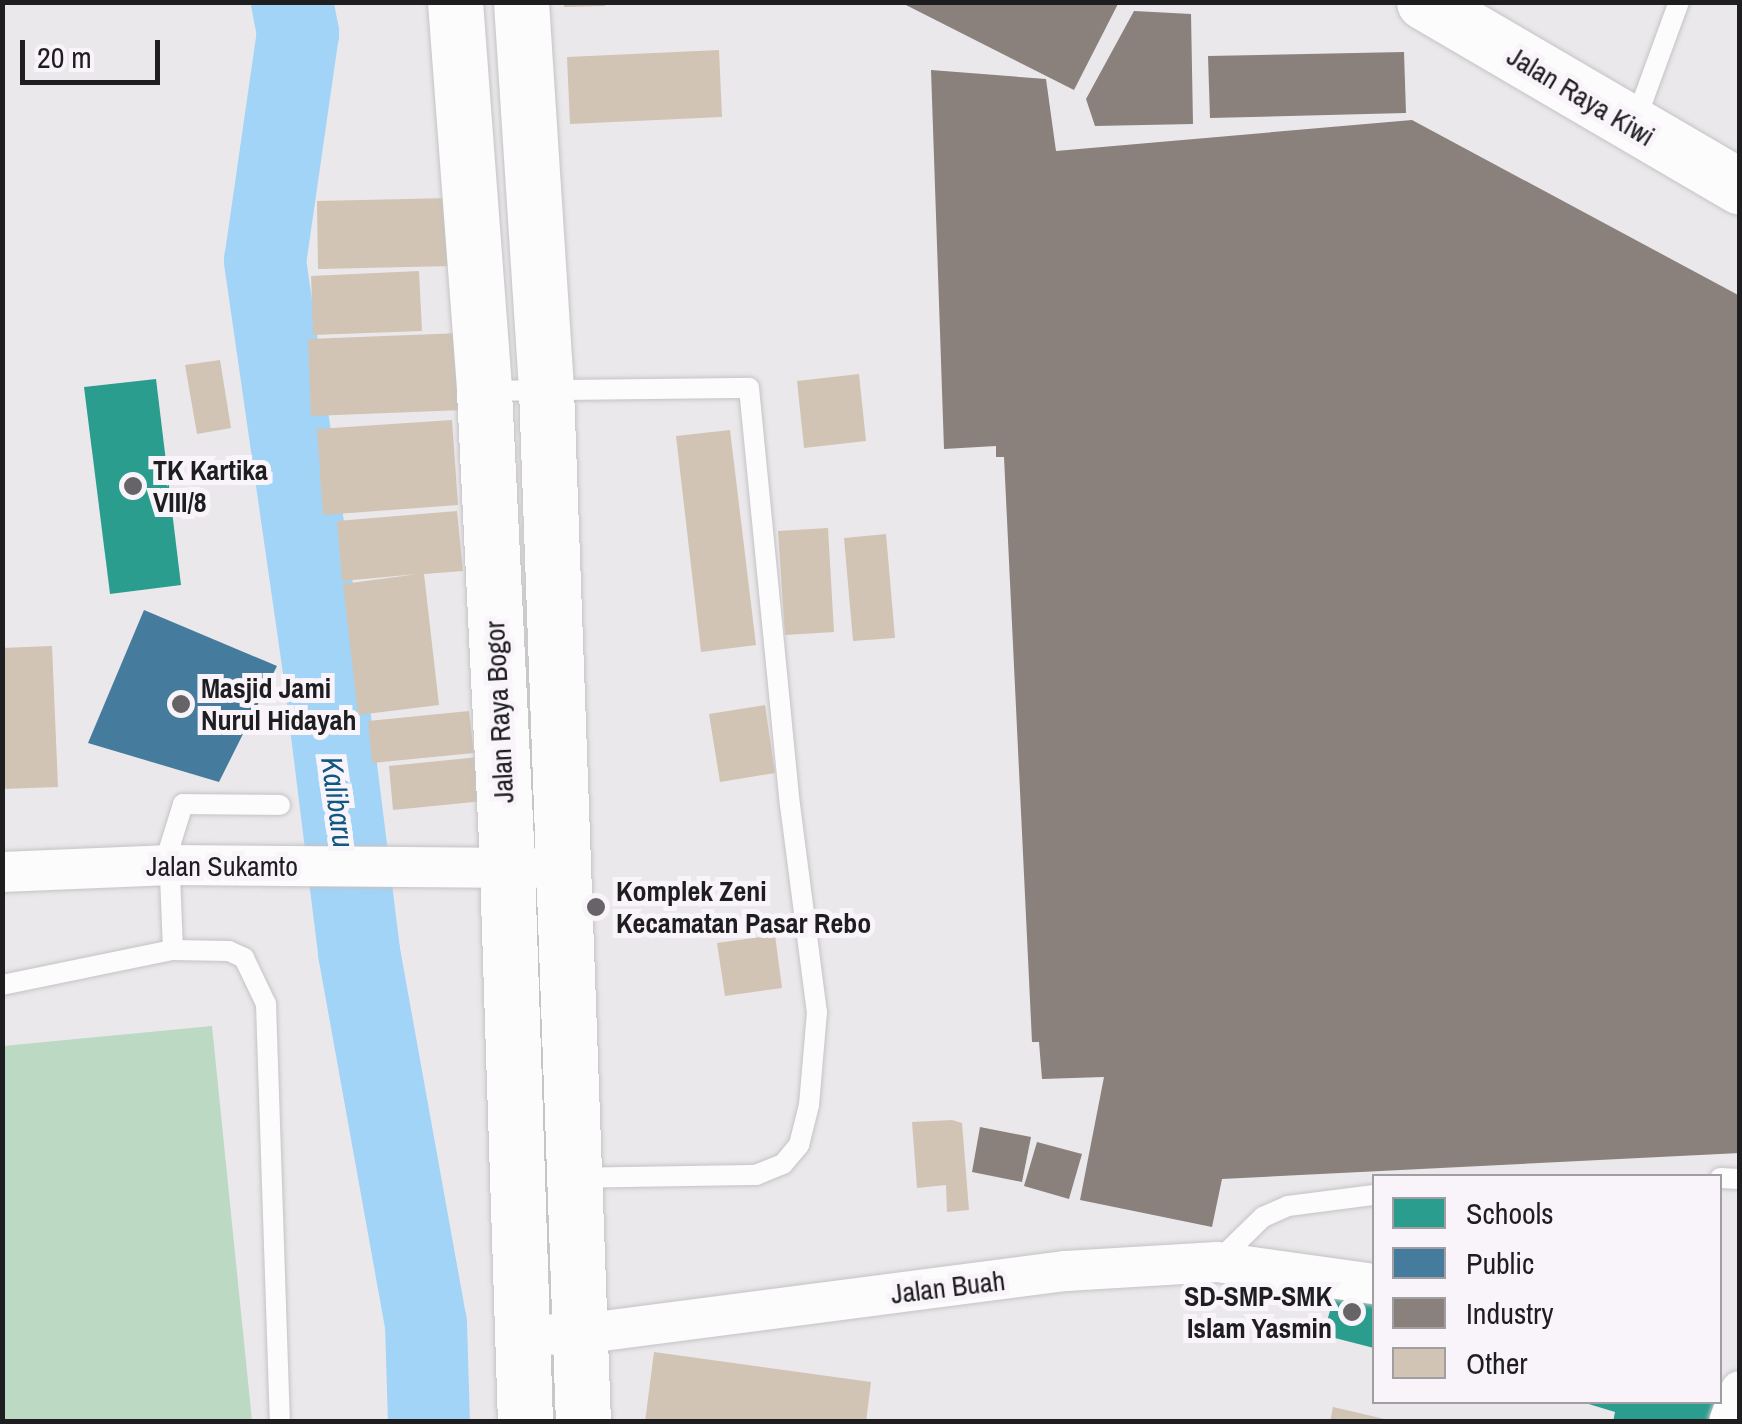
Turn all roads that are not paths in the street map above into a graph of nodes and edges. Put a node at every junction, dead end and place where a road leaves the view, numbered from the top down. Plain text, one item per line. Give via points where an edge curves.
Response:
1 (455, 2) edge
2 (521, 2) edge
3 (1424, 2) edge
4 (1679, 2) edge
5 (1633, 127) junction
6 (1740, 187) edge
7 (546, 388) junction
8 (484, 391) junction
9 (280, 804) dead end
10 (171, 865) junction
11 (506, 868) junction
12 (562, 868) junction
13 (2, 872) edge
14 (173, 950) junction
15 (2, 985) edge
16 (572, 1178) junction
17 (1372, 1195) edge
18 (1217, 1262) junction
19 (1372, 1284) edge
20 (580, 1334) junction
21 (522, 1335) junction
22 (1740, 1391) edge
23 (280, 1422) edge
24 (525, 1422) edge
25 (583, 1422) edge
26 (1730, 1422) edge

1 - 8 main road, Jalan Raya Bogor
2 - 7 main road, Jalan Raya Bogor
3 - 5 main road, Jalan Raya Kiwi
4 - 5 lane
5 - 6 main road, Jalan Raya Kiwi
7 - 8 lane
7 - 12 main road, Jalan Raya Bogor
7 - 16 lane via 749,388 816,1012 809,1105 799,1144 783,1164 756,1175
8 - 11 main road, Jalan Raya Bogor
9 - 10 lane via 183,804 169,849
10 - 11 street, Jalan Sukamto
10 - 13 street, Jalan Sukamto
10 - 14 lane
11 - 12 street, Jalan Sukamto
11 - 21 main road, Jalan Raya Bogor
12 - 16 main road, Jalan Raya Bogor
14 - 15 lane
14 - 23 lane via 229,951 244,958 266,1004
16 - 20 main road, Jalan Raya Bogor
17 - 18 lane via 1288,1206 1262,1217
18 - 19 street, Jalan Buah
18 - 20 street, Jalan Buah via 1066,1271
20 - 21 street, Jalan Buah
20 - 25 main road, Jalan Raya Bogor
21 - 24 main road, Jalan Raya Bogor
22 - 26 street

